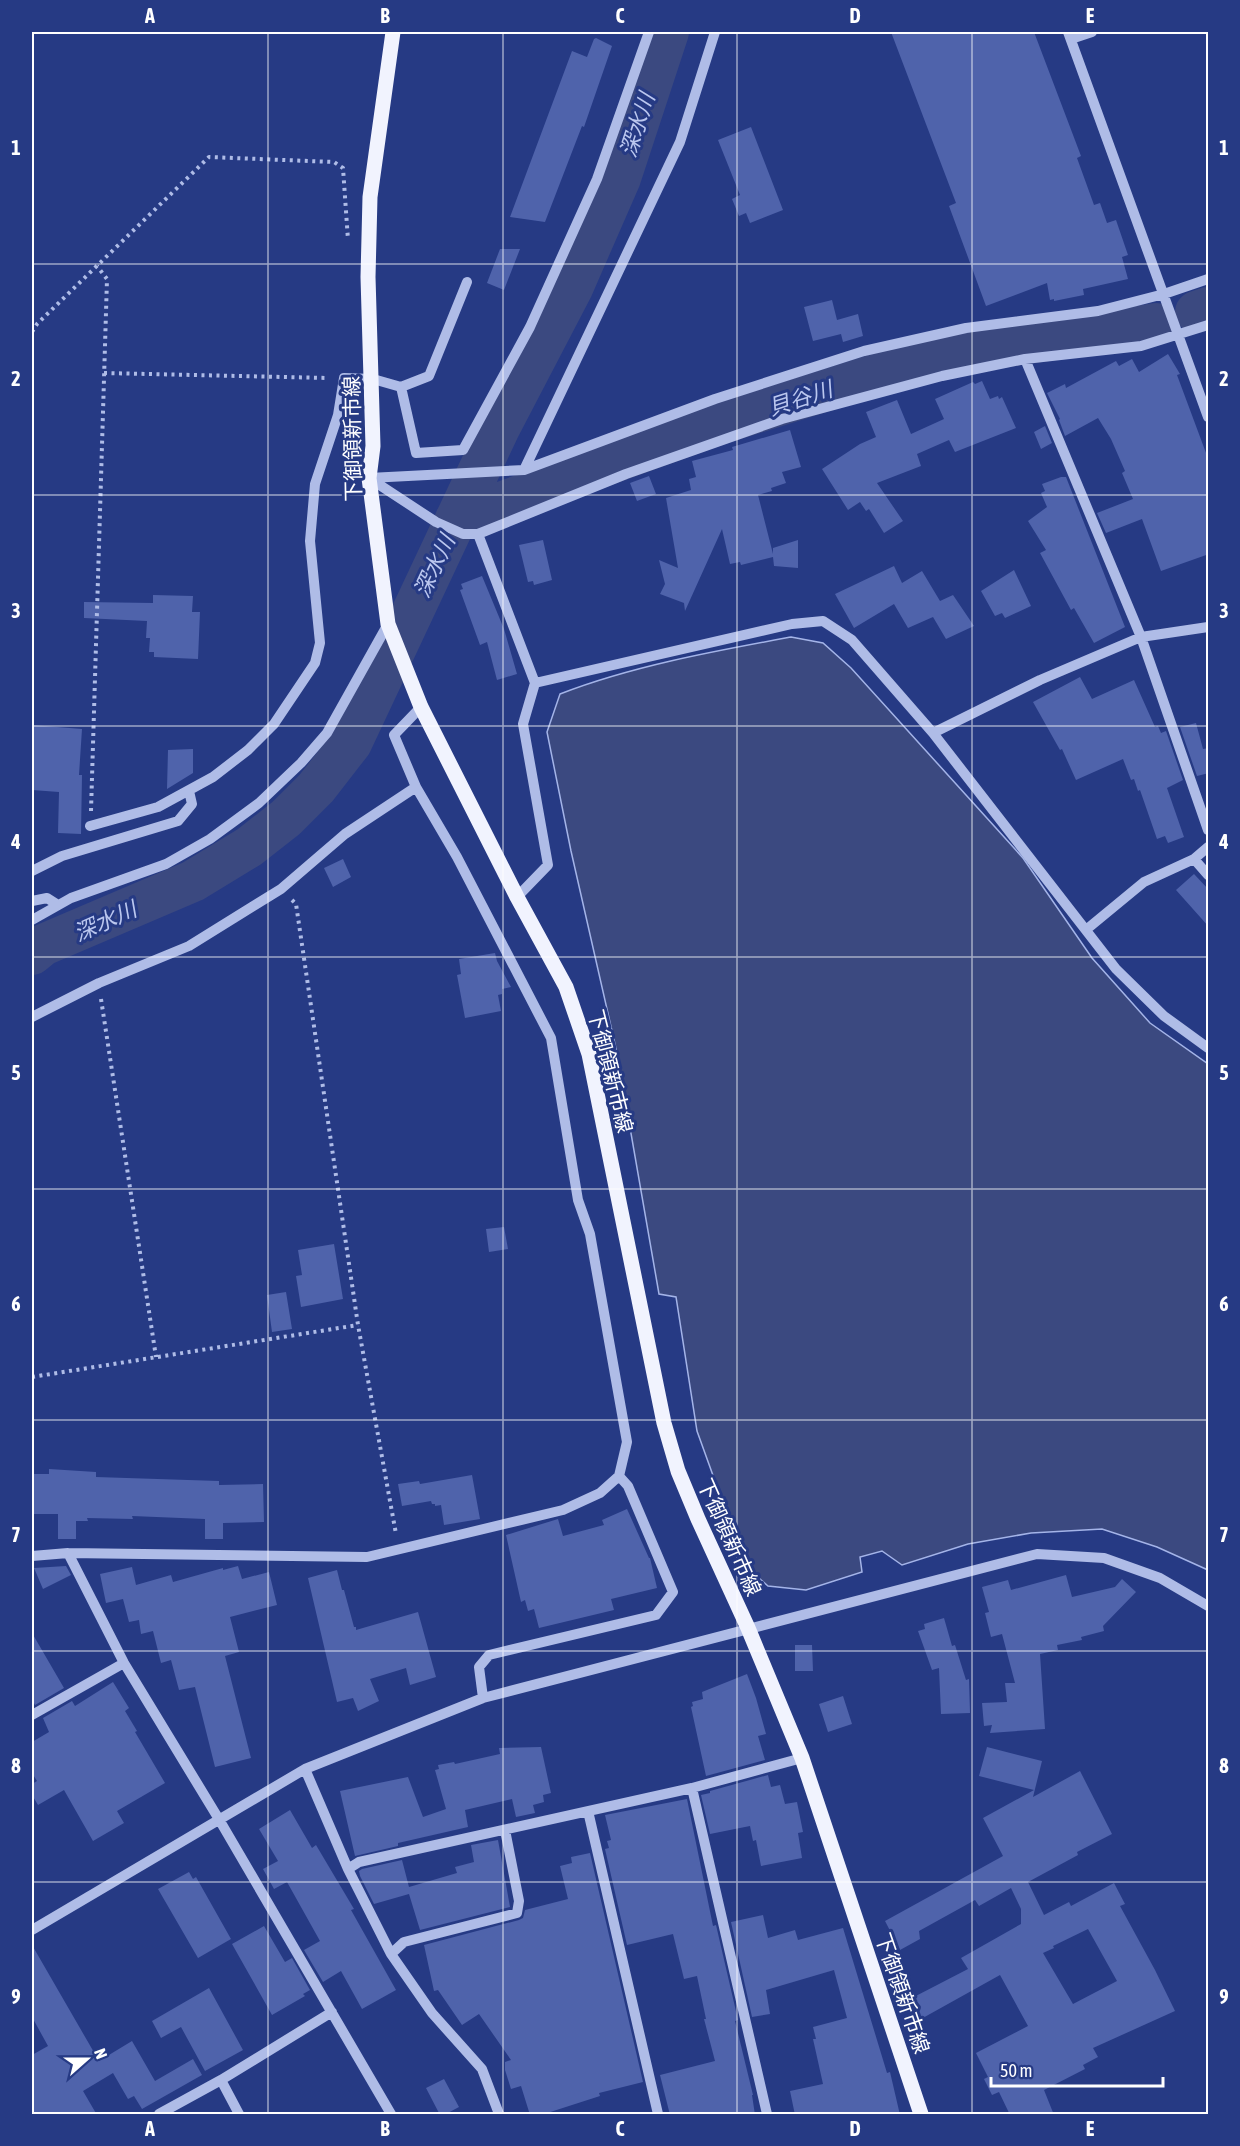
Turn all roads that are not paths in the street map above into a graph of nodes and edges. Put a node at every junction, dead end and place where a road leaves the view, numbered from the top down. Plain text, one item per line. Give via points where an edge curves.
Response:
1 (393, 32) edge
2 (650, 32) edge
3 (715, 32) edge
4 (1092, 32) edge
5 (1069, 35) edge
6 (1209, 279) edge
7 (467, 282) dead end
8 (1164, 294) junction
9 (1209, 325) edge
10 (1179, 335) junction
11 (1025, 360) junction
12 (373, 379) junction
13 (401, 387) junction
14 (1209, 417) edge
15 (524, 470) junction
16 (369, 478) junction
17 (478, 534) junction
18 (388, 624) junction
19 (1209, 627) edge
20 (1141, 637) junction
21 (535, 683) junction
22 (421, 707) junction
23 (933, 733) junction
24 (416, 787) junction
25 (189, 790) junction
26 (90, 826) road end
27 (1209, 830) edge
28 (1209, 847) edge
29 (1194, 859) junction
30 (32, 871) edge
31 (1209, 875) edge
32 (517, 897) junction
33 (32, 901) edge
34 (58, 905) junction
35 (32, 920) edge
36 (1087, 929) junction
37 (32, 1017) edge
38 (1209, 1048) edge
39 (619, 1476) junction
40 (68, 1553) junction
41 (32, 1556) edge
42 (1209, 1606) edge
43 (748, 1628) junction
44 (124, 1663) junction
45 (483, 1698) junction
46 (32, 1715) edge
47 (802, 1758) junction
48 (305, 1769) junction
49 (692, 1788) junction
50 (588, 1811) junction
51 (220, 1821) junction
52 (505, 1830) junction
53 (348, 1869) junction
54 (32, 1930) edge
55 (391, 1954) junction
56 (332, 2012) junction
57 (221, 2080) junction
58 (159, 2115) edge
59 (239, 2115) edge
60 (392, 2115) edge
61 (499, 2115) edge
62 (658, 2115) edge
63 (767, 2115) edge
64 (921, 2115) edge

1 - 12 main road, 下御領新市線 via 369,197
2 - 13 street via 597,179 530,327 463,450 416,453
3 - 15 street via 680,142
4 - 5 street
5 - 8 street
6 - 8 street
7 - 13 street via 429,376
8 - 10 street
8 - 15 street via 1098,311 966,328 864,351 715,399
9 - 10 street
10 - 11 street via 1141,346
10 - 14 street
11 - 17 street via 942,376 782,419 626,474
11 - 20 street
12 - 13 street
12 - 16 main road, 下御領新市線
12 - 25 street via 344,378 338,415 315,484 310,541 320,643 315,663 274,724 248,750
15 - 16 street
16 - 17 street via 436,522 463,534
16 - 18 main road, 下御領新市線
17 - 21 street
18 - 22 main road, 下御領新市線
18 - 34 street via 327,733 260,803 166,864
19 - 20 street
20 - 23 street via 1040,680
20 - 27 street
21 - 23 street via 792,624 823,621 852,640
21 - 32 street via 523,724 548,865
22 - 24 street via 394,735
22 - 32 main road, 下御領新市線
23 - 36 street
24 - 37 street via 345,834 281,889 189,946 99,983
24 - 39 street via 457,856 551,1038 578,1200 590,1234 627,1442
25 - 26 street via 158,807
25 - 30 street via 192,804 178,821 62,856
28 - 29 street
29 - 31 street
29 - 36 street via 1144,882
32 - 43 main road, 下御領新市線 via 566,987 589,1054 663,1423 678,1471
33 - 34 street via 47,898
34 - 35 street
36 - 38 street via 1116,969 1164,1016
39 - 40 street via 600,1493 562,1510 367,1557
39 - 45 street via 628,1486 673,1592 656,1615 489,1655 479,1667
40 - 41 street
40 - 44 street
42 - 43 street via 1160,1578 1104,1558 1037,1554
43 - 45 street
43 - 47 main road, 下御領新市線
44 - 46 street
44 - 51 street
45 - 48 street
47 - 49 street
47 - 64 main road, 下御領新市線
48 - 51 street
48 - 53 street
49 - 50 street
49 - 63 street
50 - 52 street
50 - 62 street
51 - 54 street
51 - 56 street
52 - 53 street via 359,1862
52 - 55 street via 519,1901 517,1913 404,1942
53 - 55 street
55 - 61 street via 432,2013 482,2069
56 - 57 street
56 - 60 street
57 - 58 street
57 - 59 street

